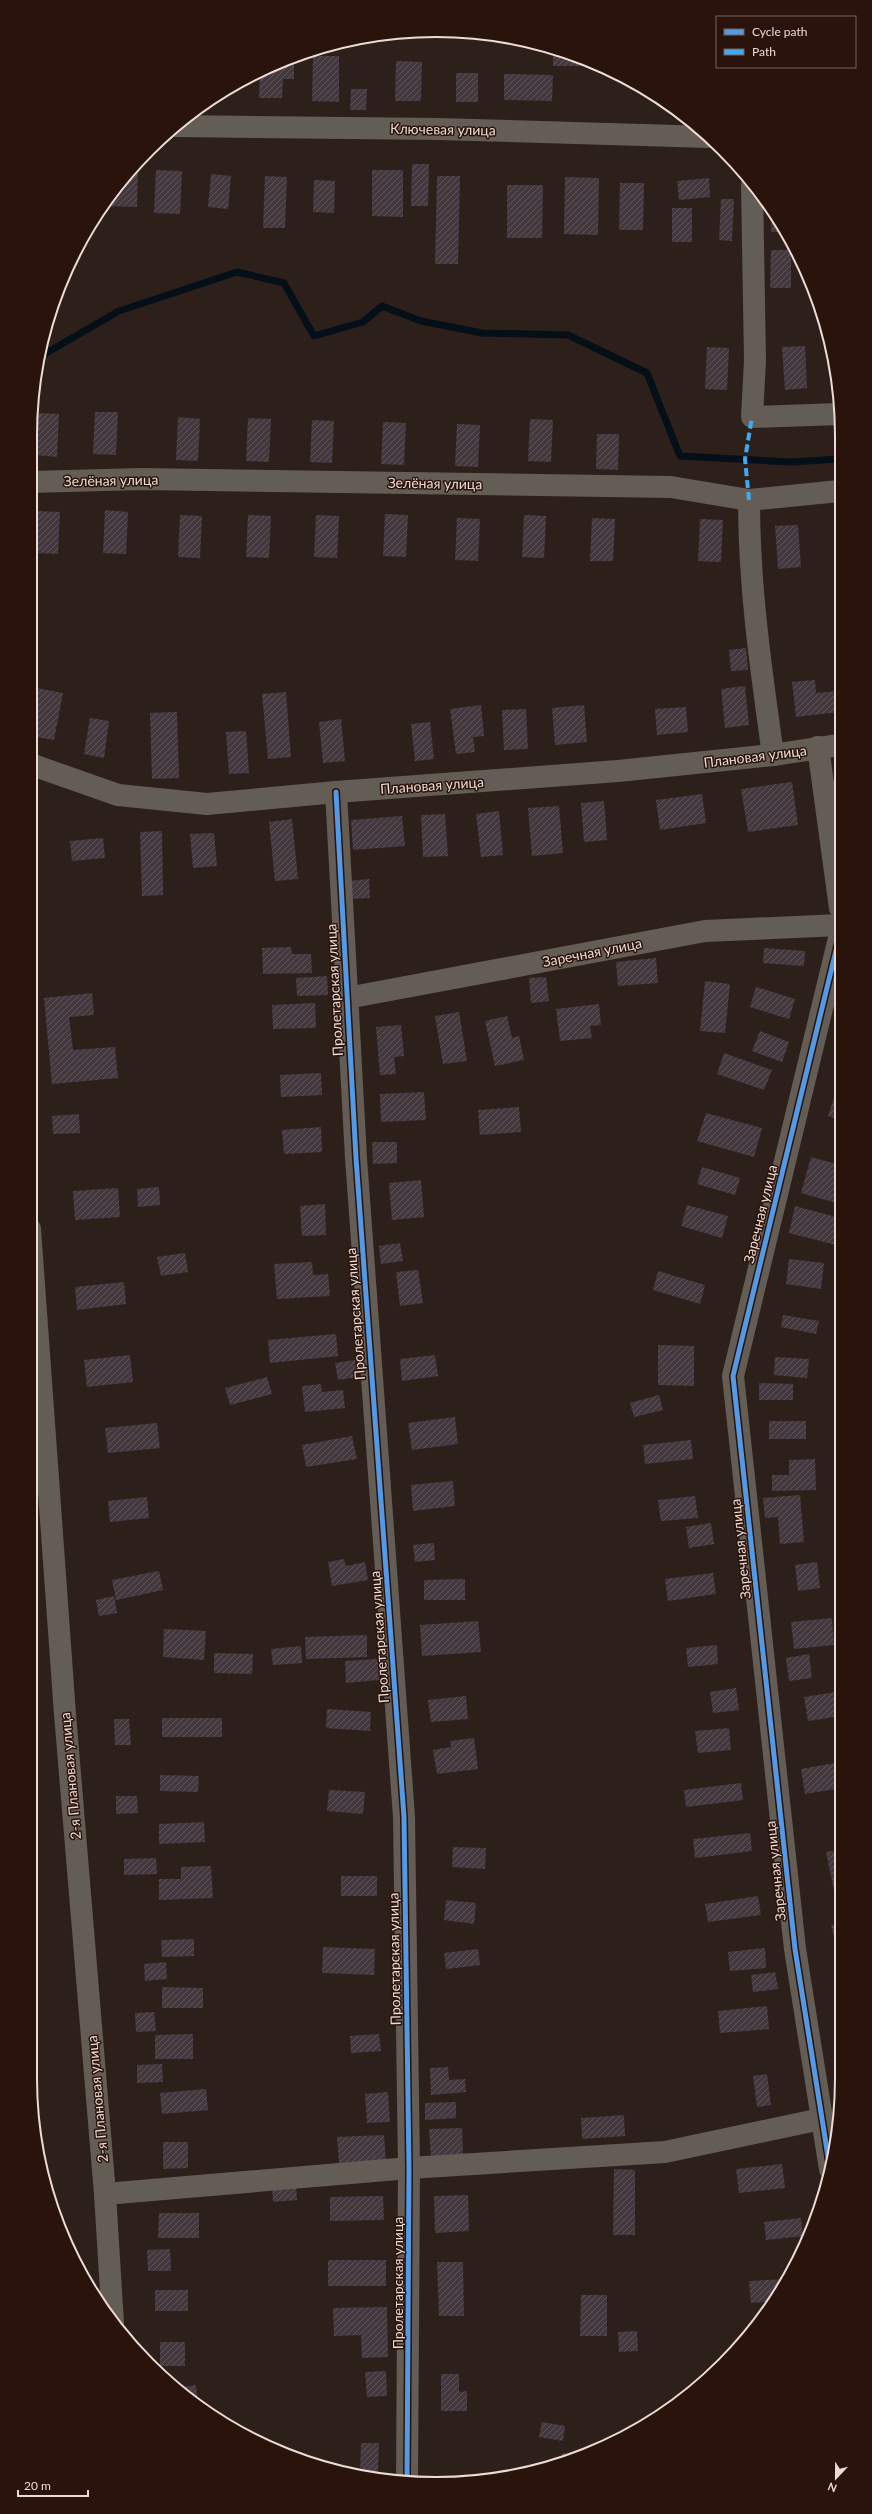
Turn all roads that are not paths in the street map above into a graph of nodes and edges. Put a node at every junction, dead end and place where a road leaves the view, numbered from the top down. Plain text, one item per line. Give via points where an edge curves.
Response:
1 (185, 126) edge
2 (700, 137) edge
3 (752, 192) edge
4 (834, 414) edge
5 (37, 482) edge
6 (835, 491) edge
7 (749, 500) junction
8 (835, 745) edge
9 (818, 747) junction
10 (773, 755) junction
11 (37, 766) edge
12 (336, 792) junction
13 (835, 871) edge
14 (835, 925) edge
15 (835, 955) edge
16 (347, 998) junction
17 (37, 1326) edge
18 (821, 2119) junction
19 (827, 2154) edge
20 (409, 2168) junction
21 (105, 2194) junction
22 (113, 2313) edge
23 (407, 2476) edge

1 - 2 street, Ключевая улица via 439,129
3 - 4 street via 755,362 752,417
5 - 7 street, Зелёная улица via 142,479 672,487
6 - 7 street, Зелёная улица
7 - 10 street via 749,554 758,650
8 - 9 street, Плановая улица
9 - 10 street, Плановая улица
9 - 13 street
10 - 12 street, Плановая улица via 618,772
11 - 12 street, Плановая улица via 118,795 207,804
12 - 16 street, Пролетарская улица
14 - 16 street, Заречная улица via 705,931
15 - 18 street, Заречная улица via 733,1376 795,1949
16 - 20 street, Пролетарская улица via 356,1166 404,1817
17 - 21 street, 2-я Плановая улица via 65,1714
18 - 19 street, Заречная улица
18 - 20 street via 665,2152
20 - 21 street
20 - 23 street, Пролетарская улица
21 - 22 street, 2-я Плановая улица

